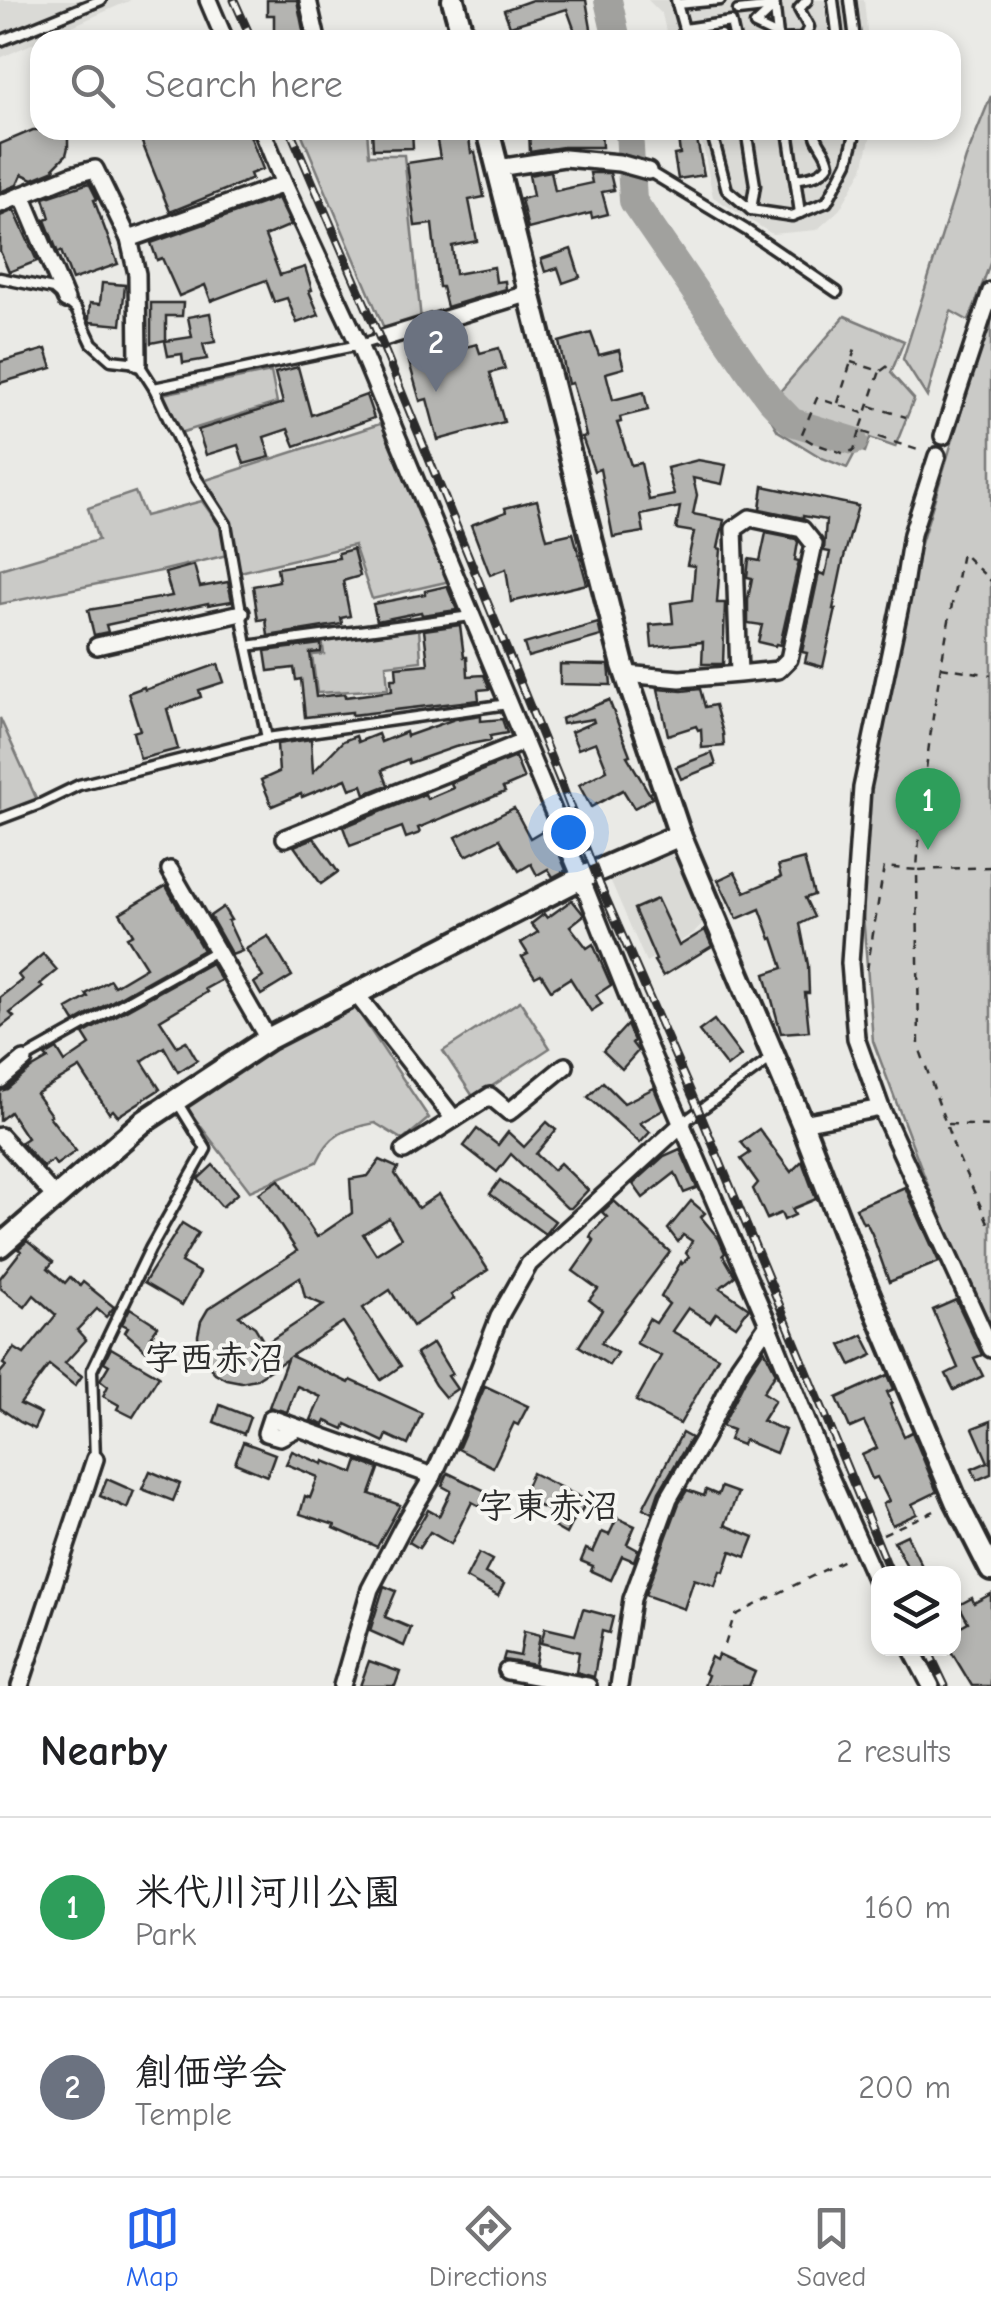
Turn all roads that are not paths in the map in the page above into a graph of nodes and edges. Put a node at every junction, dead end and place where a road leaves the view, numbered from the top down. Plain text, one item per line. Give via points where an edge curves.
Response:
1 (101, 0) edge
2 (208, 0) edge
3 (308, 0) edge
4 (720, 0) edge
5 (807, 0) edge
6 (833, 0) edge
7 (850, 0) edge
8 (459, 1) edge
9 (677, 2) edge
10 (774, 4) edge
11 (738, 11) dead end
12 (684, 29) joint
13 (221, 30) edge
14 (315, 30) edge
15 (463, 30) edge
16 (732, 30) edge
17 (763, 30) edge
18 (777, 30) edge
19 (808, 30) edge
20 (837, 30) edge
21 (854, 30) edge
22 (0, 41) edge
23 (266, 140) edge
24 (490, 140) edge
25 (714, 140) edge
26 (748, 140) edge
27 (789, 140) edge
28 (817, 140) edge
29 (849, 140) edge
30 (854, 140) edge
31 (851, 153) junction
32 (497, 168) junction
33 (648, 171) joint
34 (795, 179) junction
35 (284, 184) junction
36 (22, 195) junction
37 (0, 204) edge
38 (750, 210) junction
39 (800, 213) junction
40 (129, 239) junction
41 (0, 278) edge
42 (991, 291) edge
43 (837, 292) dead end
44 (530, 293) junction
45 (66, 300) junction
46 (380, 339) joint
47 (359, 345) junction
48 (138, 363) junction
49 (154, 388) junction
50 (943, 436) joint
51 (937, 456) joint
52 (241, 614) junction
53 (471, 616) junction
54 (97, 646) dead end
55 (247, 646) junction
56 (626, 674) junction
57 (738, 674) junction
58 (508, 704) junction
59 (267, 738) junction
60 (524, 742) junction
61 (0, 818) edge
62 (680, 835) junction
63 (284, 838) dead end
64 (170, 870) dead end
65 (581, 878) junction
66 (216, 951) junction
67 (357, 995) junction
68 (268, 1039) junction
69 (774, 1057) junction
70 (24, 1060) joint
71 (565, 1066) dead end
72 (0, 1080) edge
73 (176, 1100) junction
74 (882, 1108) junction
75 (454, 1120) junction
76 (683, 1123) junction
77 (802, 1123) junction
78 (0, 1136) edge
79 (404, 1151) dead end
80 (56, 1198) junction
81 (0, 1246) edge
82 (768, 1324) junction
83 (991, 1349) edge
84 (298, 1428) dead end
85 (95, 1459) joint
86 (433, 1476) junction
87 (871, 1570) edge
88 (991, 1570) edge
89 (915, 1656) edge
90 (507, 1671) dead end
91 (20, 1686) edge
92 (342, 1686) edge
93 (588, 1686) edge
94 (619, 1686) edge
95 (931, 1686) edge

1 - 22 lane
2 - 13 street
3 - 14 street
4 - 9 lane
5 - 19 lane via 799,9
6 - 20 lane
7 - 21 lane
8 - 15 street
9 - 12 lane
10 - 11 lane
10 - 17 lane via 755,25
10 - 18 lane
12 - 16 lane via 730,22
23 - 35 street
24 - 32 street
25 - 38 lane via 728,190
26 - 38 lane via 755,185
27 - 34 lane
28 - 34 lane via 829,164 824,172
29 - 31 lane
30 - 31 lane
31 - 39 lane via 828,202
32 - 33 street via 564,158
32 - 44 street
33 - 43 lane
34 - 39 lane
35 - 40 street
35 - 47 street
36 - 37 street
36 - 40 street via 95,169
36 - 45 street
38 - 39 lane
40 - 48 street via 137,274
41 - 45 lane via 53,289
42 - 50 street
44 - 46 street
44 - 56 street
45 - 48 lane via 111,360
46 - 47 lane
47 - 49 lane
47 - 53 street
48 - 49 lane
49 - 52 lane via 226,524
50 - 51 lane
51 - 74 street via 912,534 862,788 850,963 856,1038
52 - 54 street
52 - 55 lane
53 - 55 lane
53 - 58 street
55 - 59 lane
56 - 57 street
56 - 62 street
57 - 57 street via 778,670 789,659 814,544 802,529 750,518 734,529
58 - 59 lane
58 - 60 street
59 - 61 lane via 79,785
60 - 63 street
60 - 65 street
62 - 65 street
62 - 69 street
64 - 66 street
65 - 67 street
65 - 76 street
66 - 68 street
66 - 70 lane
67 - 68 street
67 - 75 street
68 - 73 street
69 - 76 lane
69 - 77 street
70 - 72 street
71 - 75 street via 509,1112 490,1096
73 - 80 street
73 - 85 lane via 206,1149 92,1370
74 - 77 street
74 - 83 street
75 - 79 street
76 - 82 street
76 - 86 street via 530,1264 499,1318
77 - 88 street via 956,1501
78 - 80 street
80 - 81 street
82 - 87 street
82 - 94 street via 668,1498 632,1599
84 - 86 street
85 - 91 street
86 - 92 street via 370,1589
89 - 95 street
90 - 93 street

